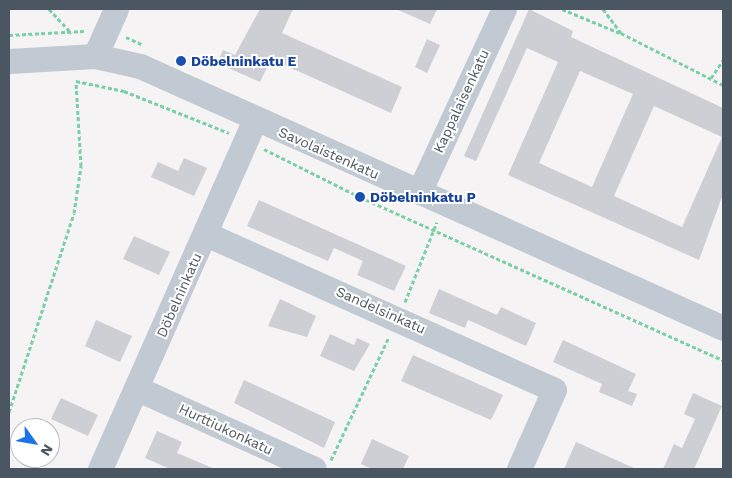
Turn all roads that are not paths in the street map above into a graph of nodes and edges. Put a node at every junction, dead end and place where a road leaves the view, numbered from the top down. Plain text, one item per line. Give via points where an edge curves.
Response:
1 (116, 9) edge
2 (504, 9) edge
3 (9, 61) edge
4 (82, 65) junction
5 (251, 130) junction
6 (419, 192) junction
7 (206, 234) junction
8 (723, 328) edge
9 (138, 389) junction
10 (100, 469) edge
11 (314, 469) edge
12 (518, 469) edge

1 - 4 street
2 - 6 street, Kappalaisenkatu
3 - 4 street, Savolaistenkatu
4 - 5 street, Savolaistenkatu via 140,66
5 - 6 street, Savolaistenkatu
5 - 7 street, Döbelninkatu
6 - 8 street, Savolaistenkatu
7 - 9 street, Döbelninkatu
7 - 12 street, Sandelsinkatu via 399,317 554,390
9 - 10 street, Döbelninkatu
9 - 11 street, Hurttiukonkatu

